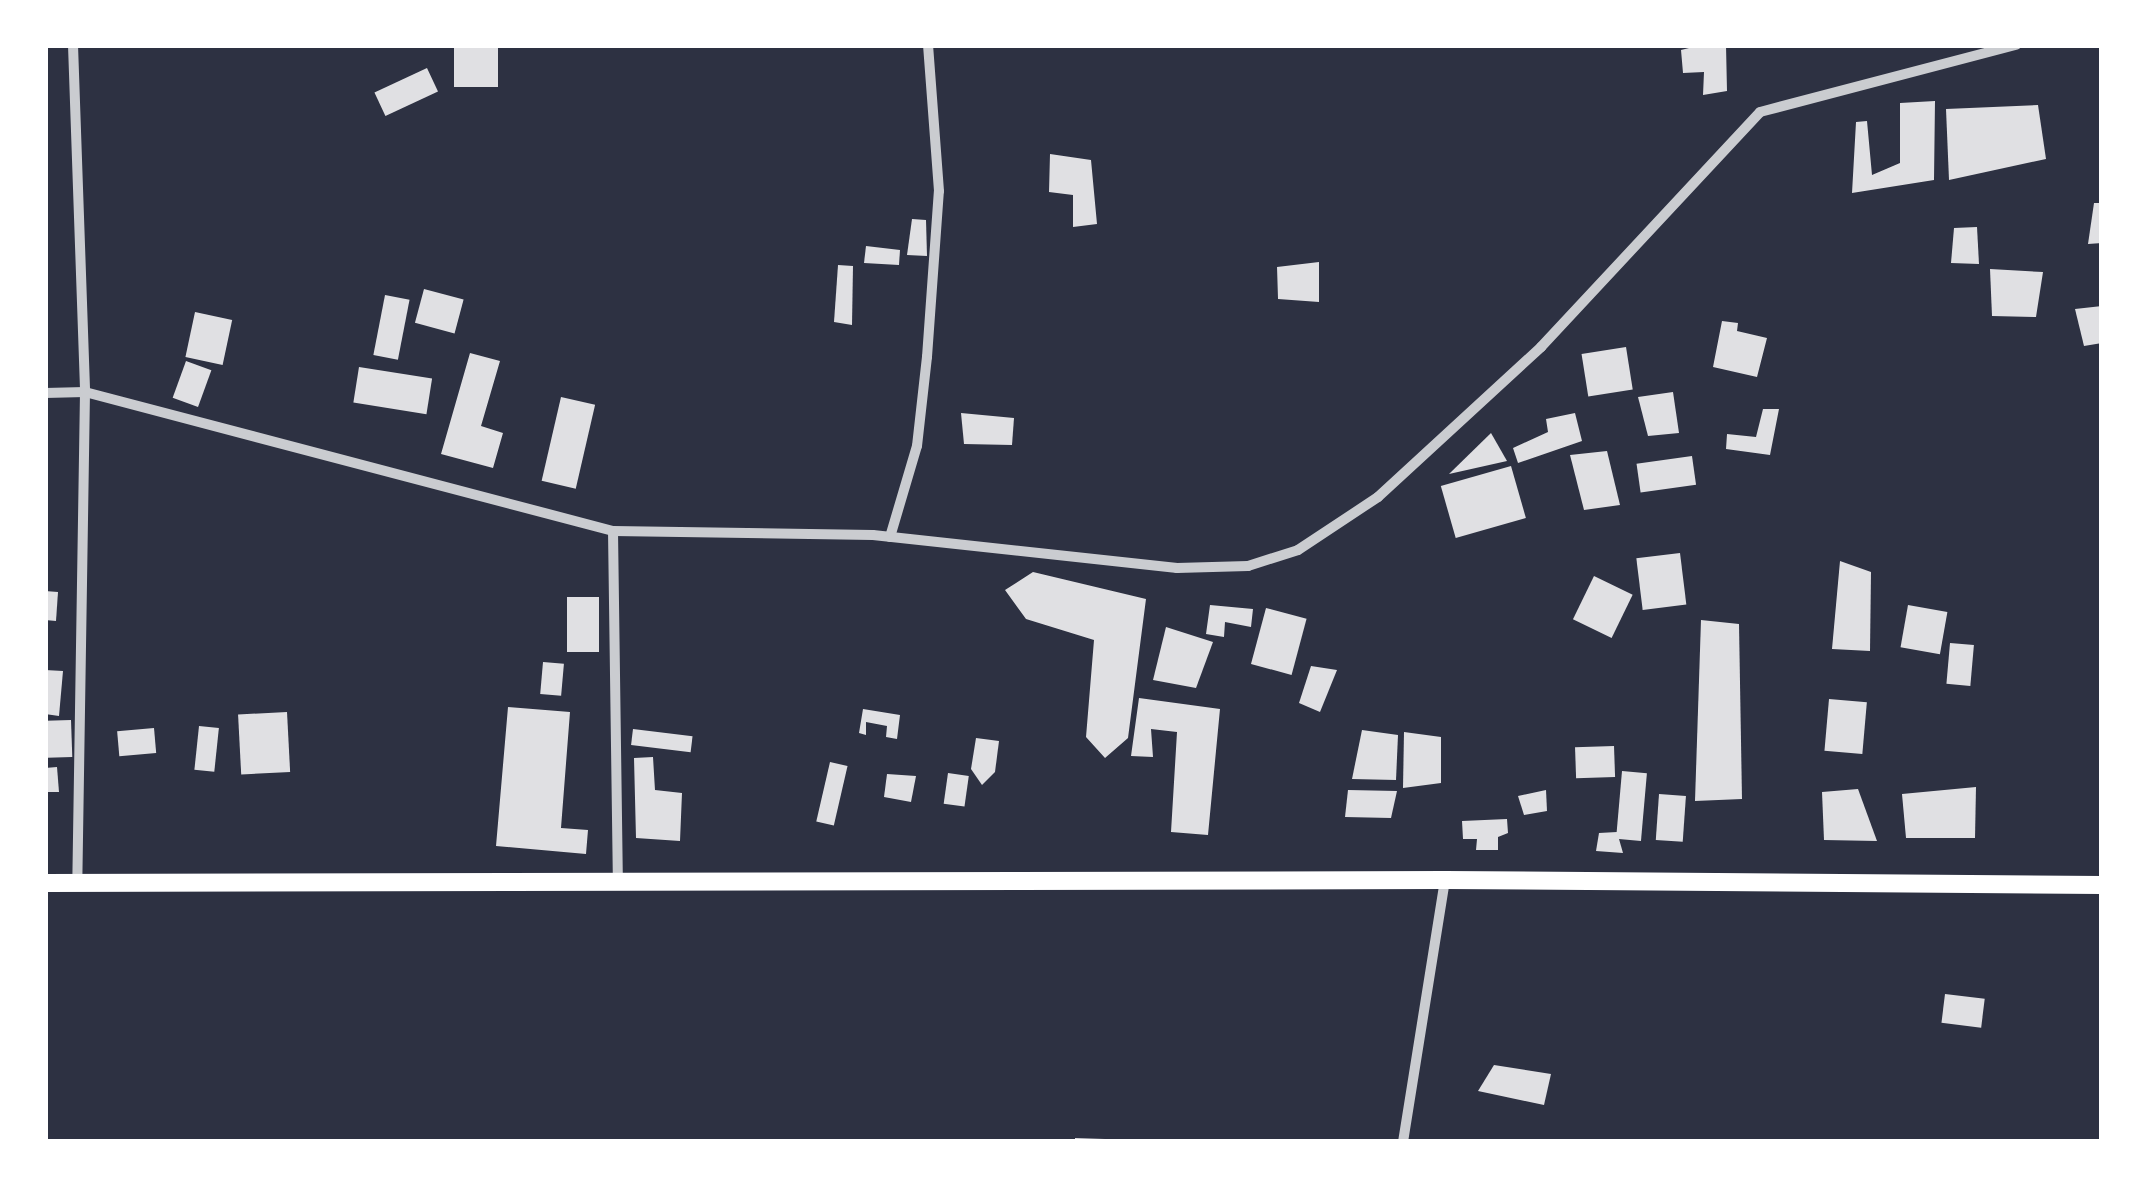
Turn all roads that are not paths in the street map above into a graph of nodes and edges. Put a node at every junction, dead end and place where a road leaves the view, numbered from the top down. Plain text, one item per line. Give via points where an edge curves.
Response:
1 (74, 45) edge
2 (928, 45) edge
3 (2016, 45) edge
4 (85, 392) junction
5 (45, 393) edge
6 (613, 531) junction
7 (890, 537) junction
8 (618, 880) junction
9 (1445, 880) junction
10 (45, 882) edge
11 (77, 883) junction
12 (2102, 885) edge
13 (1403, 1142) edge

1 - 4 street
2 - 7 street via 939,191 928,357 917,446
3 - 7 street via 1760,112 1541,347 1378,497 1298,550 1248,566 1177,568
4 - 5 street
4 - 6 street
4 - 11 street
6 - 7 street
6 - 8 street
8 - 9 main road
8 - 11 main road
9 - 12 main road
9 - 13 street
10 - 11 main road

